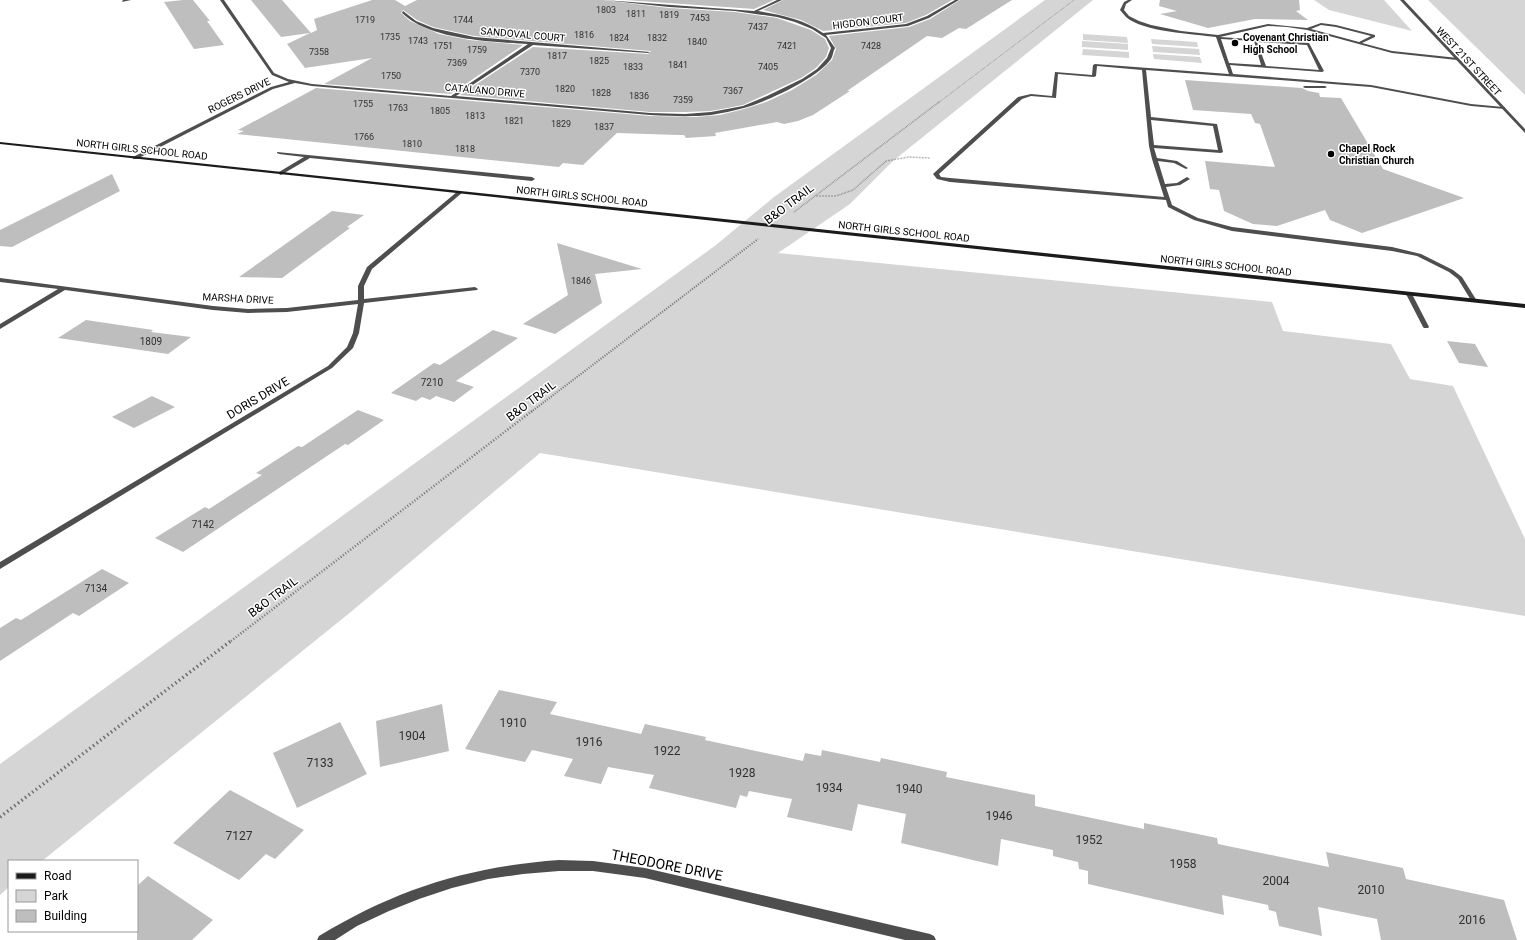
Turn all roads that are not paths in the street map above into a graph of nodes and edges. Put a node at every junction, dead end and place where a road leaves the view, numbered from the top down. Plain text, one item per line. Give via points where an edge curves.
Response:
1 (129, 0) edge
2 (222, 0) edge
3 (606, 0) edge
4 (780, 0) edge
5 (957, 0) edge
6 (1130, 0) edge
7 (1402, 0) edge
8 (123, 1) edge
9 (403, 12) dead end
10 (754, 12) junction
11 (1307, 29) junction
12 (823, 34) junction
13 (1218, 36) junction
14 (1255, 40) junction
15 (1359, 42) junction
16 (533, 43) junction
17 (648, 52) dead end
18 (1457, 59) junction
19 (1227, 64) junction
20 (1264, 67) junction
21 (1144, 69) junction
22 (1231, 75) junction
23 (1262, 78) junction
24 (294, 82) junction
25 (1331, 83) junction
26 (1279, 84) dead end
27 (1306, 87) dead end
28 (452, 97) junction
29 (1502, 108) junction
30 (1149, 118) junction
31 (1525, 132) edge
32 (0, 143) edge
33 (1151, 146) junction
34 (279, 153) dead end
35 (309, 156) junction
36 (135, 158) junction
37 (1154, 159) junction
38 (1186, 168) dead end
39 (281, 173) junction
40 (532, 179) dead end
41 (1187, 179) dead end
42 (1163, 186) junction
43 (460, 192) junction
44 (1168, 200) junction
45 (0, 280) edge
46 (66, 288) junction
47 (475, 289) dead end
48 (1409, 294) junction
49 (1474, 301) junction
50 (361, 302) junction
51 (1525, 306) edge
52 (0, 327) edge
53 (1426, 327) dead end
54 (0, 566) edge
55 (323, 940) edge
56 (930, 940) edge

1 - 8 street
2 - 24 street, ROGERS DRIVE via 273,74
3 - 10 street
4 - 10 street
5 - 12 street, HIGDON COURT via 928,17 907,25
6 - 13 street via 1125,3 1122,10 1130,20 1154,27
7 - 18 street, WEST 21ST STREET
9 - 16 street, SANDOVAL COURT via 414,21 443,32
10 - 12 street via 793,20
11 - 13 street via 1268,25
11 - 15 street
11 - 15 street via 1321,24 1374,36
12 - 28 street, CATALANO DRIVE via 833,44 830,58 818,70 789,88 742,107 715,112 675,115
13 - 14 street
13 - 19 street
14 - 20 street
14 - 20 street via 1308,44 1322,71
15 - 18 street via 1392,52
16 - 17 street, SANDOVAL COURT
16 - 28 street
18 - 29 street, WEST 21ST STREET
19 - 20 street
19 - 22 street
21 - 22 street
21 - 30 street
21 - 44 street via 1095,65 1094,76 1056,73 1054,97 1032,95 1020,98 936,174 939,178 950,180
22 - 23 street
23 - 25 street
23 - 26 street
24 - 28 street, CATALANO DRIVE
24 - 36 street, ROGERS DRIVE via 272,88
25 - 27 street via 1322,87
25 - 29 street via 1371,86 1471,106
29 - 31 street, WEST 21ST STREET
30 - 33 street
30 - 33 street via 1215,125 1221,152
32 - 36 main road, NORTH GIRLS SCHOOL ROAD
33 - 37 street
34 - 35 street, NORTH GIRLS SCHOOL ROAD
35 - 39 street
35 - 40 street, NORTH GIRLS SCHOOL ROAD
36 - 39 main road, NORTH GIRLS SCHOOL ROAD
37 - 38 street via 1175,162
37 - 42 street
39 - 43 main road, NORTH GIRLS SCHOOL ROAD
41 - 42 street via 1178,184
42 - 44 street
43 - 48 main road, NORTH GIRLS SCHOOL ROAD
43 - 50 street, DORIS DRIVE via 369,268 361,286
44 - 49 street via 1170,206 1178,212 1232,229 1392,249 1419,255 1460,278
45 - 46 street, MARSHA DRIVE
46 - 50 street, MARSHA DRIVE via 248,311 287,310
46 - 52 street
47 - 50 street, MARSHA DRIVE
48 - 49 main road, NORTH GIRLS SCHOOL ROAD
48 - 53 street
49 - 51 main road, NORTH GIRLS SCHOOL ROAD
50 - 54 street, DORIS DRIVE via 356,334 350,348 330,367
55 - 56 street, THEODORE DRIVE via 375,911 405,898 472,877 526,868 566,865 623,869 651,874

